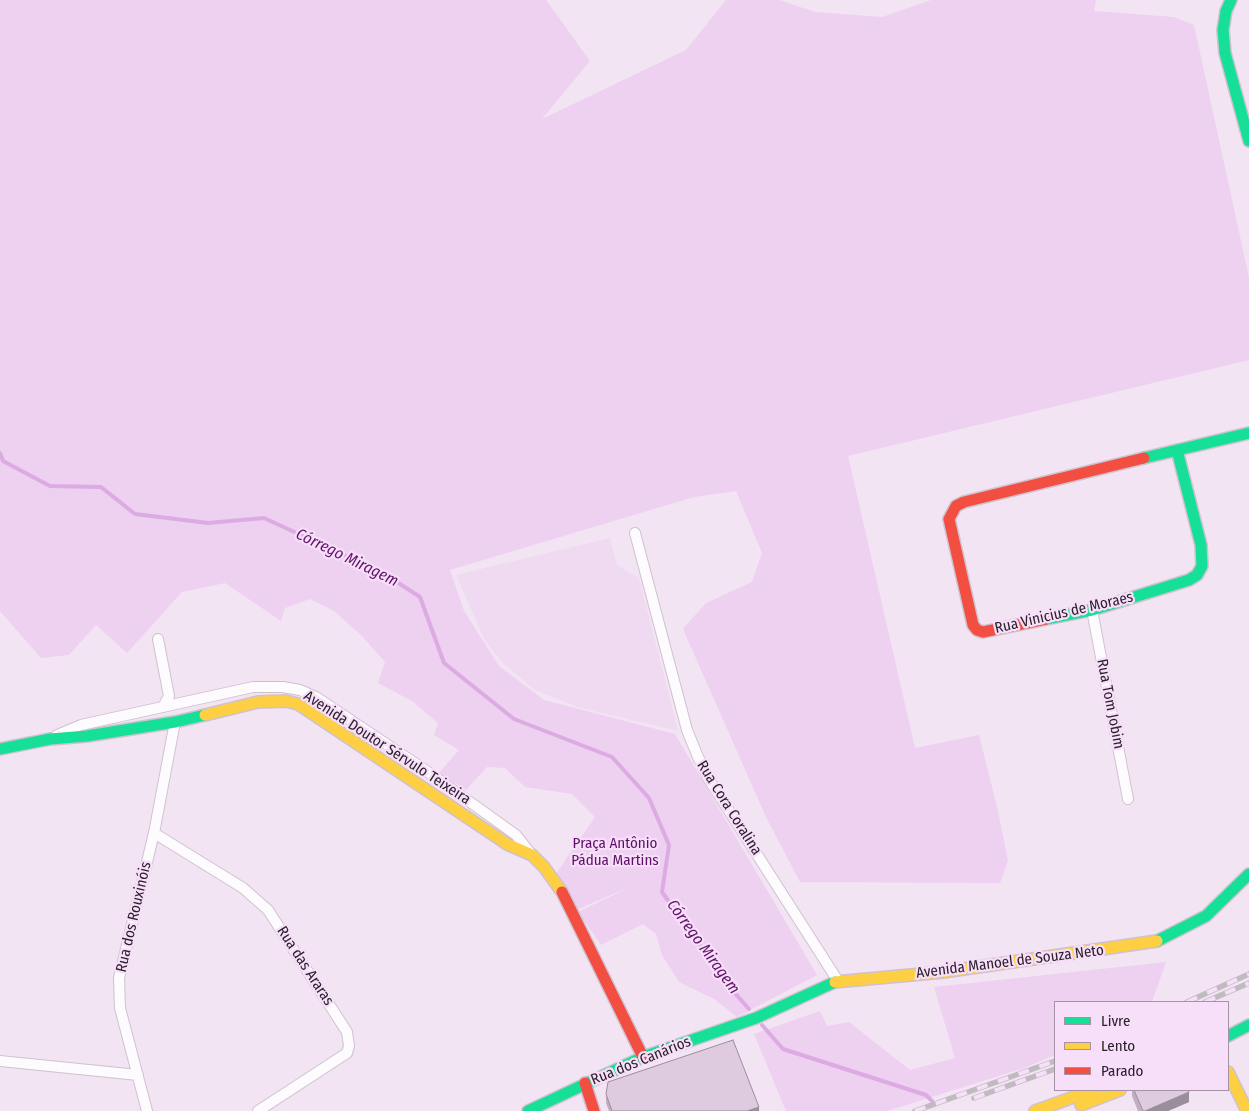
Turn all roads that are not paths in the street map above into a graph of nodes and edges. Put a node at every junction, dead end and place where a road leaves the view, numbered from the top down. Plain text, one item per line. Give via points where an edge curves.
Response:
1 (1231, 0) edge
2 (1249, 141) edge
3 (1249, 433) edge
4 (1177, 450) junction
5 (635, 533) dead end
6 (1092, 610) junction
7 (158, 639) dead end
8 (288, 688) junction
9 (169, 696) junction
10 (286, 701) junction
11 (179, 703) junction
12 (163, 707) junction
13 (175, 722) junction
14 (50, 739) junction
15 (0, 749) edge
16 (1128, 800) dead end
17 (154, 833) junction
18 (532, 855) junction
19 (1249, 874) edge
20 (838, 981) junction
21 (756, 1018) joint
22 (1249, 1025) edge
23 (1229, 1035) edge
24 (644, 1057) junction
25 (0, 1061) edge
26 (138, 1074) junction
27 (1229, 1074) edge
28 (585, 1083) junction
29 (1090, 1091) edge
30 (1118, 1091) edge
31 (147, 1111) edge
32 (258, 1111) edge
33 (528, 1111) edge
34 (594, 1111) edge
35 (1035, 1111) edge
36 (1068, 1111) edge
37 (1247, 1111) edge

1 - 2 street via 1223,30 1225,53
3 - 4 street, Rua Vinicius de Moraes
4 - 6 street, Rua Vinicius de Moraes via 1202,566 1189,580
4 - 6 street, Rua Vinicius de Moraes via 964,502 951,512 949,520 973,625 977,630 983,632
5 - 20 street, Rua Cora Coralina via 687,730 698,757 708,778
6 - 16 street, Rua Tom Jobim
7 - 9 street
8 - 10 street
8 - 11 street, Avenida Doutor Sérvulo Teixeira via 253,687
8 - 18 street, Avenida Doutor Sérvulo Teixeira via 316,697 431,774 516,835
9 - 11 street
9 - 12 street
10 - 13 street, Avenida Doutor Sérvulo Teixeira via 258,702
10 - 18 street, Avenida Doutor Sérvulo Teixeira via 298,704 507,844
11 - 12 street, Avenida Doutor Sérvulo Teixeira
12 - 14 street, Avenida Doutor Sérvulo Teixeira via 81,725
13 - 14 street, Avenida Doutor Sérvulo Teixeira
13 - 17 street, Rua dos Rouxinóis
14 - 15 street, Avenida Doutor Sérvulo Teixeira
17 - 26 street, Rua dos Rouxinóis via 119,978 120,1008
17 - 32 street, Rua das Araras via 243,888 268,910 347,1032 350,1046 347,1053
18 - 24 street, Avenida Doutor Sérvulo Teixeira via 564,895
19 - 20 street, Avenida Manoel de Souza Neto via 1206,916 1160,940 1138,946 944,972
20 - 21 street, Avenida Manoel de Souza Neto
21 - 24 street, Rua dos Canários
22 - 23 street
24 - 28 street, Rua dos Canários
25 - 26 street
26 - 31 street, Rua dos Rouxinóis
27 - 37 street
28 - 33 street, Rua dos Canários
28 - 34 street
29 - 35 street
30 - 36 street

